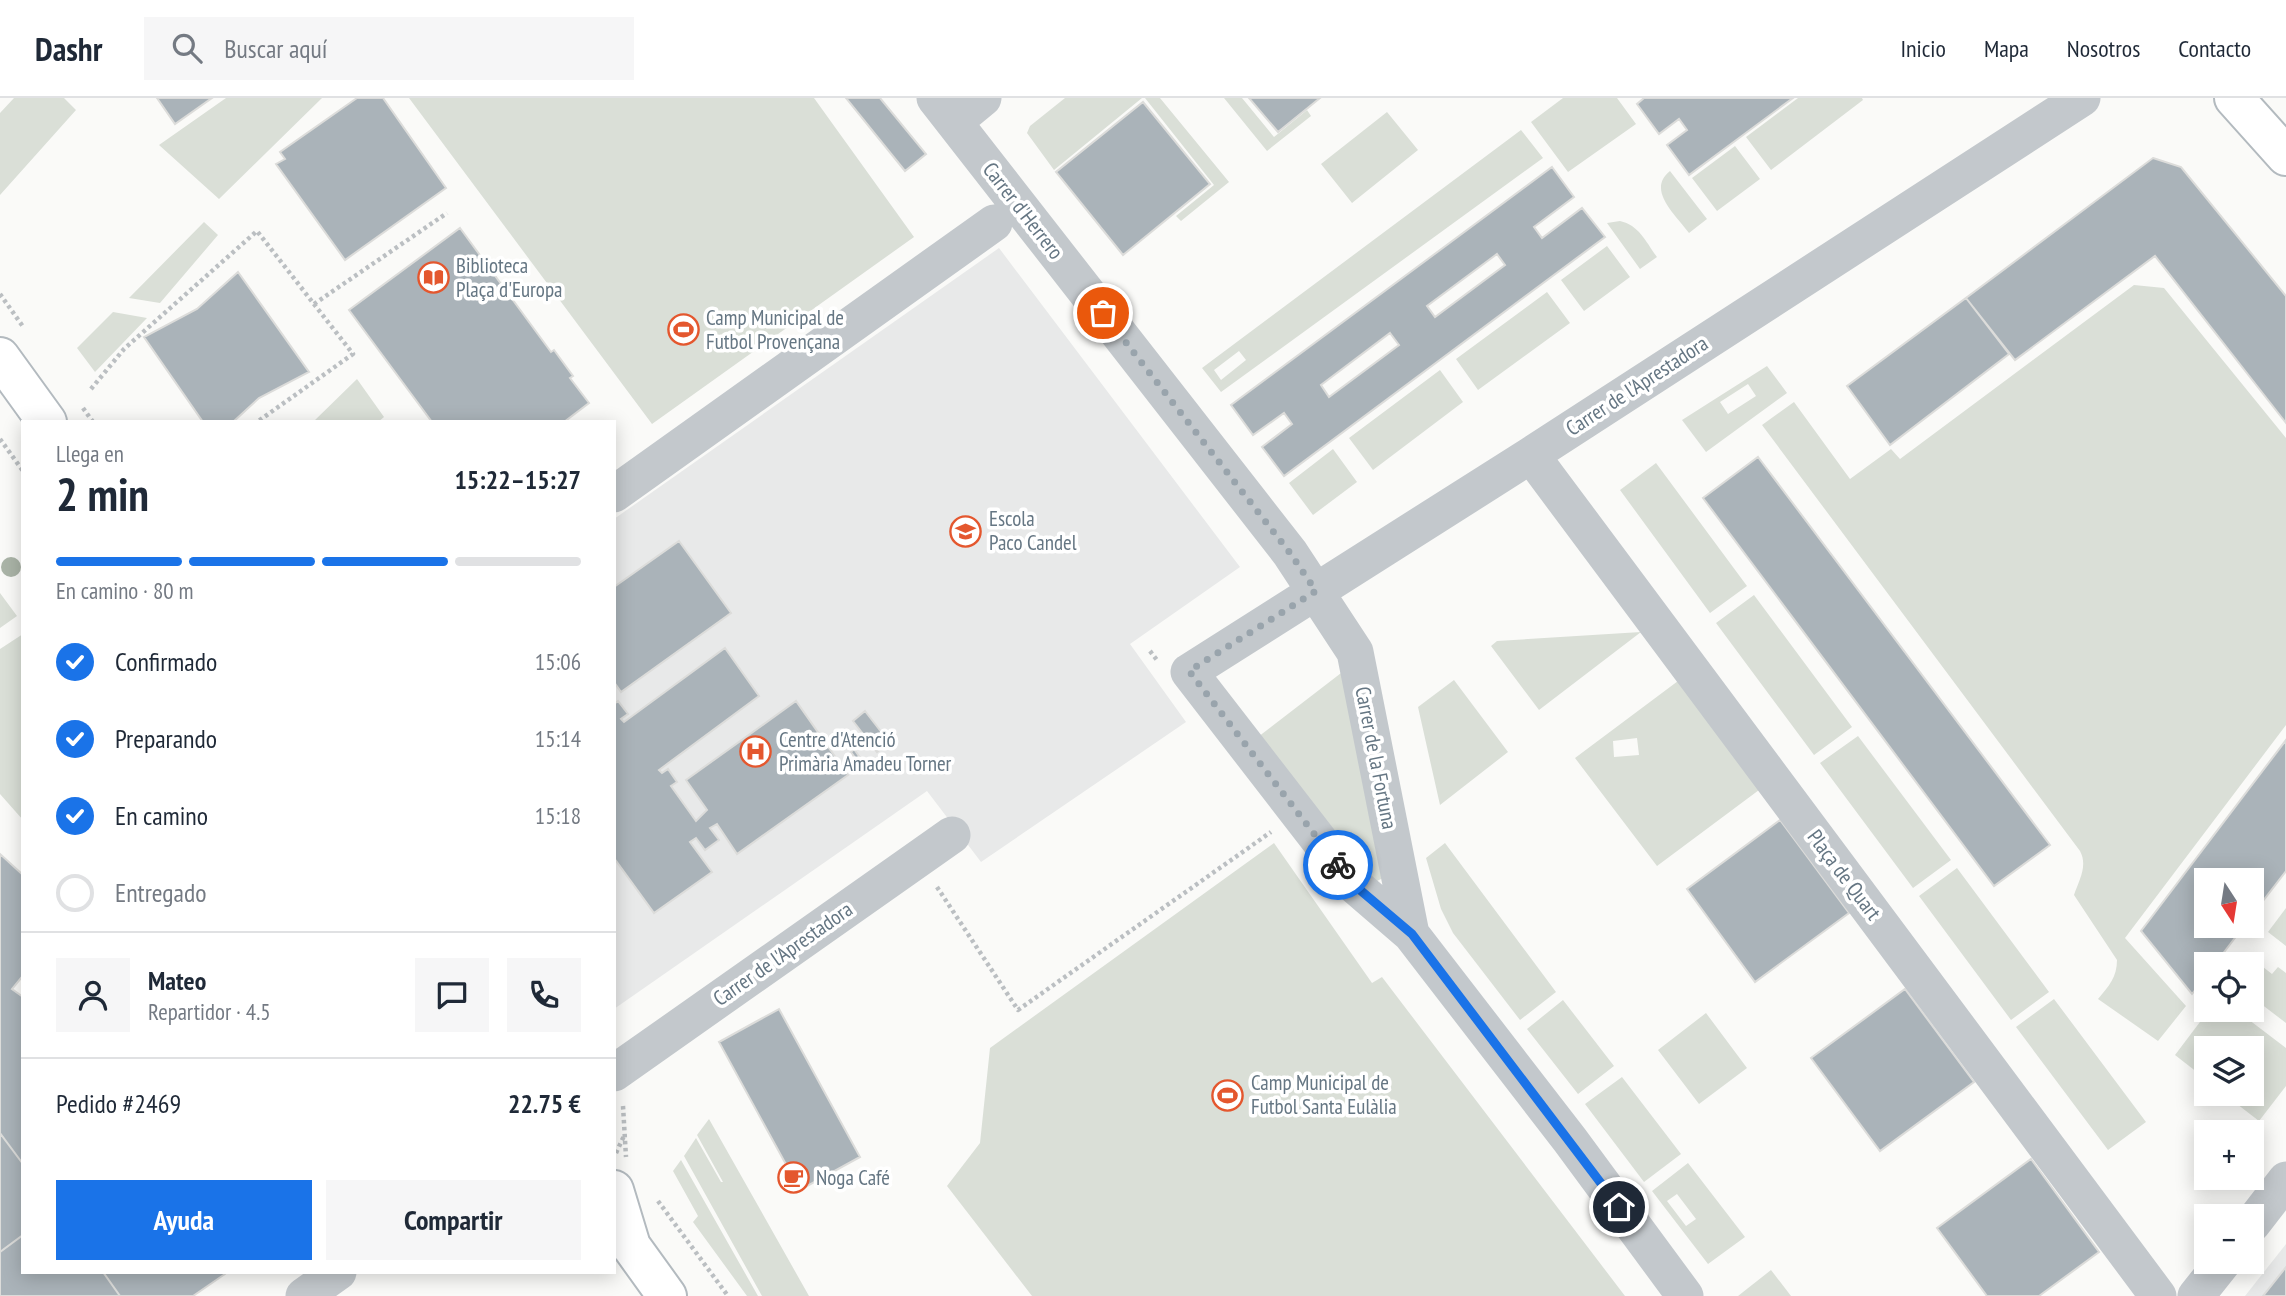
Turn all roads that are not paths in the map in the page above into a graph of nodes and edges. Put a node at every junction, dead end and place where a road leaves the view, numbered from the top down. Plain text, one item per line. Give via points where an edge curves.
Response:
1 (983, 98) edge
2 (2082, 98) edge
3 (2234, 98) edge
4 (944, 110) edge
5 (2286, 156) edge
6 (994, 223) dead end
7 (0, 357) edge
8 (46, 420) edge
9 (1531, 455) junction
10 (616, 494) edge
11 (1316, 591) junction
12 (1189, 671) joint
13 (953, 835) dead end
14 (1412, 934) junction
15 (616, 1072) edge
16 (624, 1178) edge
17 (2286, 1180) edge
18 (2264, 1208) edge
19 (622, 1239) edge
20 (335, 1274) edge
21 (2213, 1274) edge
22 (304, 1296) edge
23 (667, 1296) edge
24 (1685, 1296) edge
25 (2158, 1296) edge
26 (2196, 1296) edge

1 - 4 street
2 - 9 street, Carrer de l'Aprestadora
3 - 5 street
4 - 11 street, Carrer d'Herrero
6 - 10 street
7 - 8 street
9 - 11 street, Carrer de l'Aprestadora
9 - 25 street, Plaça de Quart
11 - 12 street, Carrer de l'Aprestadora
11 - 14 street, Carrer de la Fortuna via 1355,652
12 - 14 street, Carrer de la Fortuna via 1353,884
13 - 15 street, Carrer de l'Aprestadora
14 - 24 street, Carrer de la Fortuna
16 - 19 street
17 - 18 street
19 - 23 street
20 - 22 street
21 - 26 street

